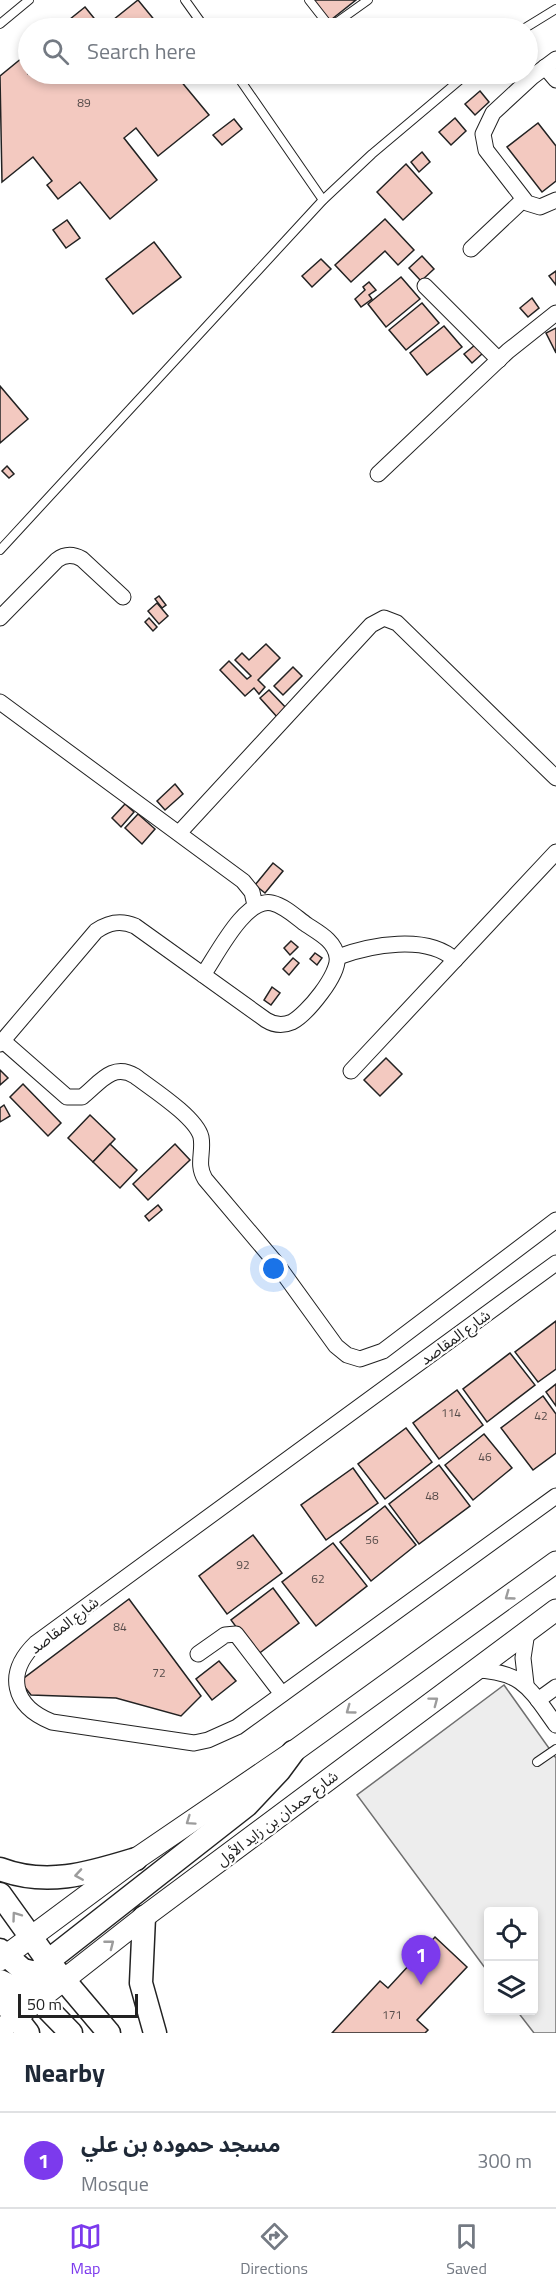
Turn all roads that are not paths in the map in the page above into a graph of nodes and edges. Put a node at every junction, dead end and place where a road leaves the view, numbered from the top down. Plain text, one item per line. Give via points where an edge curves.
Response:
1 (29, 0) edge
2 (185, 0) edge
3 (309, 0) edge
4 (368, 0) edge
5 (556, 9) edge
6 (198, 18) edge
7 (323, 18) edge
8 (343, 18) edge
9 (538, 20) edge
10 (0, 24) edge
11 (551, 63) edge
12 (538, 74) edge
13 (556, 80) edge
14 (243, 84) edge
15 (455, 84) edge
16 (527, 84) edge
17 (323, 200) junction
18 (523, 200) junction
19 (556, 200) edge
20 (471, 249) dead end
21 (425, 285) dead end
22 (556, 313) edge
23 (499, 360) junction
24 (378, 474) dead end
25 (0, 550) edge
26 (123, 597) dead end
27 (0, 618) edge
28 (0, 702) edge
29 (556, 778) edge
30 (179, 833) junction
31 (556, 852) edge
32 (255, 905) junction
33 (338, 957) junction
34 (454, 960) junction
35 (203, 975) junction
36 (2, 1043) edge
37 (351, 1071) dead end
38 (556, 1220) edge
39 (556, 1263) edge
40 (556, 1496) edge
41 (556, 1562) edge
42 (556, 1610) edge
43 (527, 1632) junction
44 (198, 1654) dead end
45 (474, 1670) junction
46 (526, 1684) junction
47 (556, 1687) edge
48 (282, 1694) junction
49 (538, 1700) junction
50 (556, 1725) edge
51 (556, 1749) edge
52 (293, 1752) junction
53 (537, 1762) dead end
54 (136, 1859) junction
55 (0, 1869) edge
56 (0, 1894) edge
57 (144, 1917) junction
58 (31, 1938) junction
59 (15, 1977) edge
60 (64, 1980) junction
61 (15, 2027) edge
62 (71, 2033) edge
63 (109, 2033) edge
64 (154, 2033) edge

1 - 10 lane
2 - 6 lane
3 - 7 lane
4 - 8 lane
5 - 9 lane
11 - 12 street
11 - 13 street
14 - 17 lane
15 - 17 lane
16 - 18 street via 493,113 483,134 486,150
17 - 25 lane
18 - 19 street via 535,207
18 - 20 street
21 - 23 street
22 - 23 street
23 - 24 street
26 - 27 street via 82,559 65,555
28 - 30 street
29 - 30 street via 397,623 384,618 371,625
30 - 32 street via 243,881 252,892
31 - 34 street
32 - 33 street via 278,905 329,940
32 - 35 street
33 - 34 street via 368,947 397,944 437,949
33 - 35 street via 334,976 296,1019 280,1025 266,1020
34 - 37 street
35 - 36 street via 135,926 122,922 108,924 96,931
36 - 38 street via 67,1097 82,1097 106,1075 124,1071 191,1120 201,1140 200,1167 205,1179 276,1263 336,1346 353,1357 369,1358 383,1351
39 - 48 street, شارع المقاصد via 36,1643 19,1665 16,1680 27,1707 52,1722 181,1742 223,1735
40 - 48 street, شارع المقاصد
41 -> 52 main road
42 - 43 main road, شارع حمدان بن زايد الأول
43 - 45 main road, شارع حمدان بن زايد الأول
43 - 46 street via 523,1658
44 - 48 street via 225,1635 237,1634
45 - 46 street via 501,1673
57 -> 45 main road, شارع حمدان بن زايد الأول
46 - 49 street
47 - 49 street
49 - 50 street
51 - 53 lane
52 -> 54 main road
52 - 59 main road via 272,1780 238,1813
54 -> 55 main road via 57,1878 34,1879
54 - 58 main road
58 -> 56 main road
60 -> 57 main road, شارع حمدان بن زايد الأول
57 - 64 main road via 141,1983
58 - 59 main road
58 - 59 main road
59 - 60 main road
59 - 60 main road, شارع حمدان بن زايد الأول
59 - 61 main road
59 - 62 main road
60 - 63 main road

